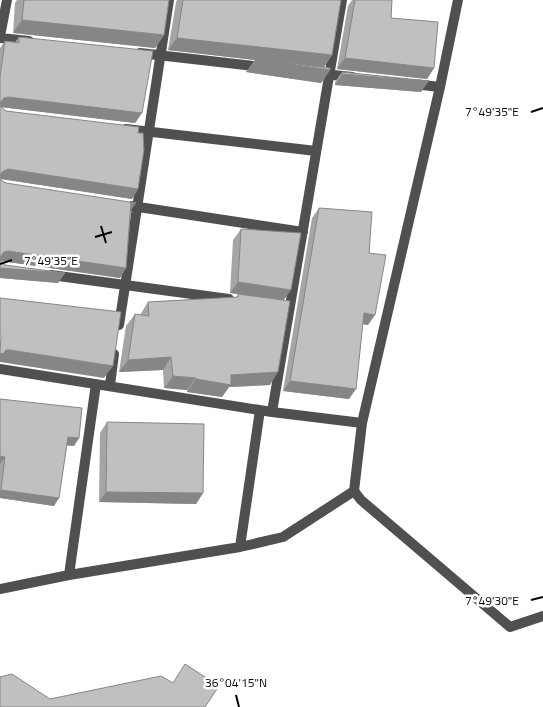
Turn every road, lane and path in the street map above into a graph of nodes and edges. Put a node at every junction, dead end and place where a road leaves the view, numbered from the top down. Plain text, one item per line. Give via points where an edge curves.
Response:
1 (7, 0) edge
2 (169, 0) edge
3 (340, 0) edge
4 (458, 0) edge
5 (0, 37) edge
6 (38, 42) edge
7 (132, 52) edge
8 (160, 56) junction
9 (269, 68) edge
10 (299, 71) edge
11 (329, 74) junction
12 (366, 79) dead end
13 (403, 83) dead end
14 (440, 87) junction
15 (119, 128) edge
16 (148, 132) junction
17 (316, 151) junction
18 (117, 204) edge
19 (137, 207) junction
20 (303, 232) junction
21 (38, 273) edge
22 (125, 285) junction
23 (241, 301) edge
24 (0, 369) edge
25 (96, 384) junction
26 (110, 386) junction
27 (260, 410) junction
28 (272, 412) junction
29 (362, 423) junction
30 (354, 491) junction
31 (240, 547) junction
32 (69, 574) junction
33 (0, 588) edge
34 (543, 616) edge

1 - 5 street
2 - 8 street
3 - 11 street
4 - 14 street
5 - 6 street
7 - 8 street
8 - 9 street
8 - 16 street
10 - 11 street
11 - 12 street
11 - 17 street
13 - 14 street
14 - 29 street
15 - 16 street
16 - 17 street
16 - 19 street
17 - 20 street
18 - 19 street
19 - 20 street
19 - 22 street
20 - 28 street via 285,307
21 - 22 street
22 - 23 street
22 - 26 street
24 - 25 street
25 - 26 street
25 - 32 street
26 - 27 street
27 - 28 street
27 - 31 street
28 - 29 street
29 - 30 street
30 - 31 street via 283,537
30 - 34 street via 510,627
31 - 32 street
32 - 33 street

